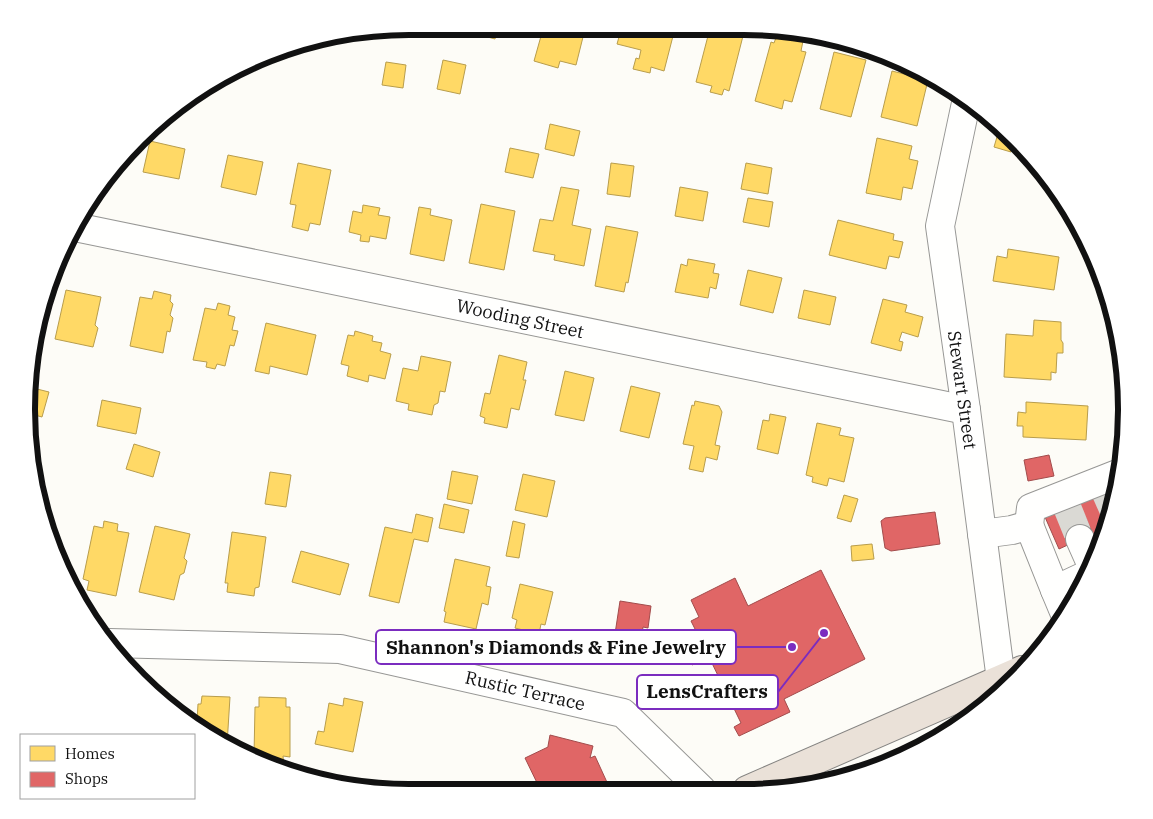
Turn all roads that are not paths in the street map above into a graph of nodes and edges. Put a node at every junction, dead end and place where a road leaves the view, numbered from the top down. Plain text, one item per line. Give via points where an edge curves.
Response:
1 (965, 107) edge
2 (82, 229) edge
3 (966, 410) junction
4 (1112, 478) edge
5 (1029, 525) junction
6 (982, 534) junction
7 (1080, 539) tunnel mouth
8 (1088, 556) edge
9 (1071, 592) edge
10 (1060, 602) edge
11 (117, 643) edge
12 (1011, 671) edge
13 (1003, 679) edge
14 (763, 783) edge
15 (696, 784) edge

1 - 3 street, Stewart Street via 940,226
2 - 3 street, Wooding Street
3 - 6 street, Stewart Street
4 - 5 street via 1064,502 1031,508
5 - 6 street
5 - 10 street
6 - 12 street, Stewart Street
7 - 8 street
9 - 10 street
11 - 15 street, Rustic Terrace via 340,649 623,713
13 - 14 highway

